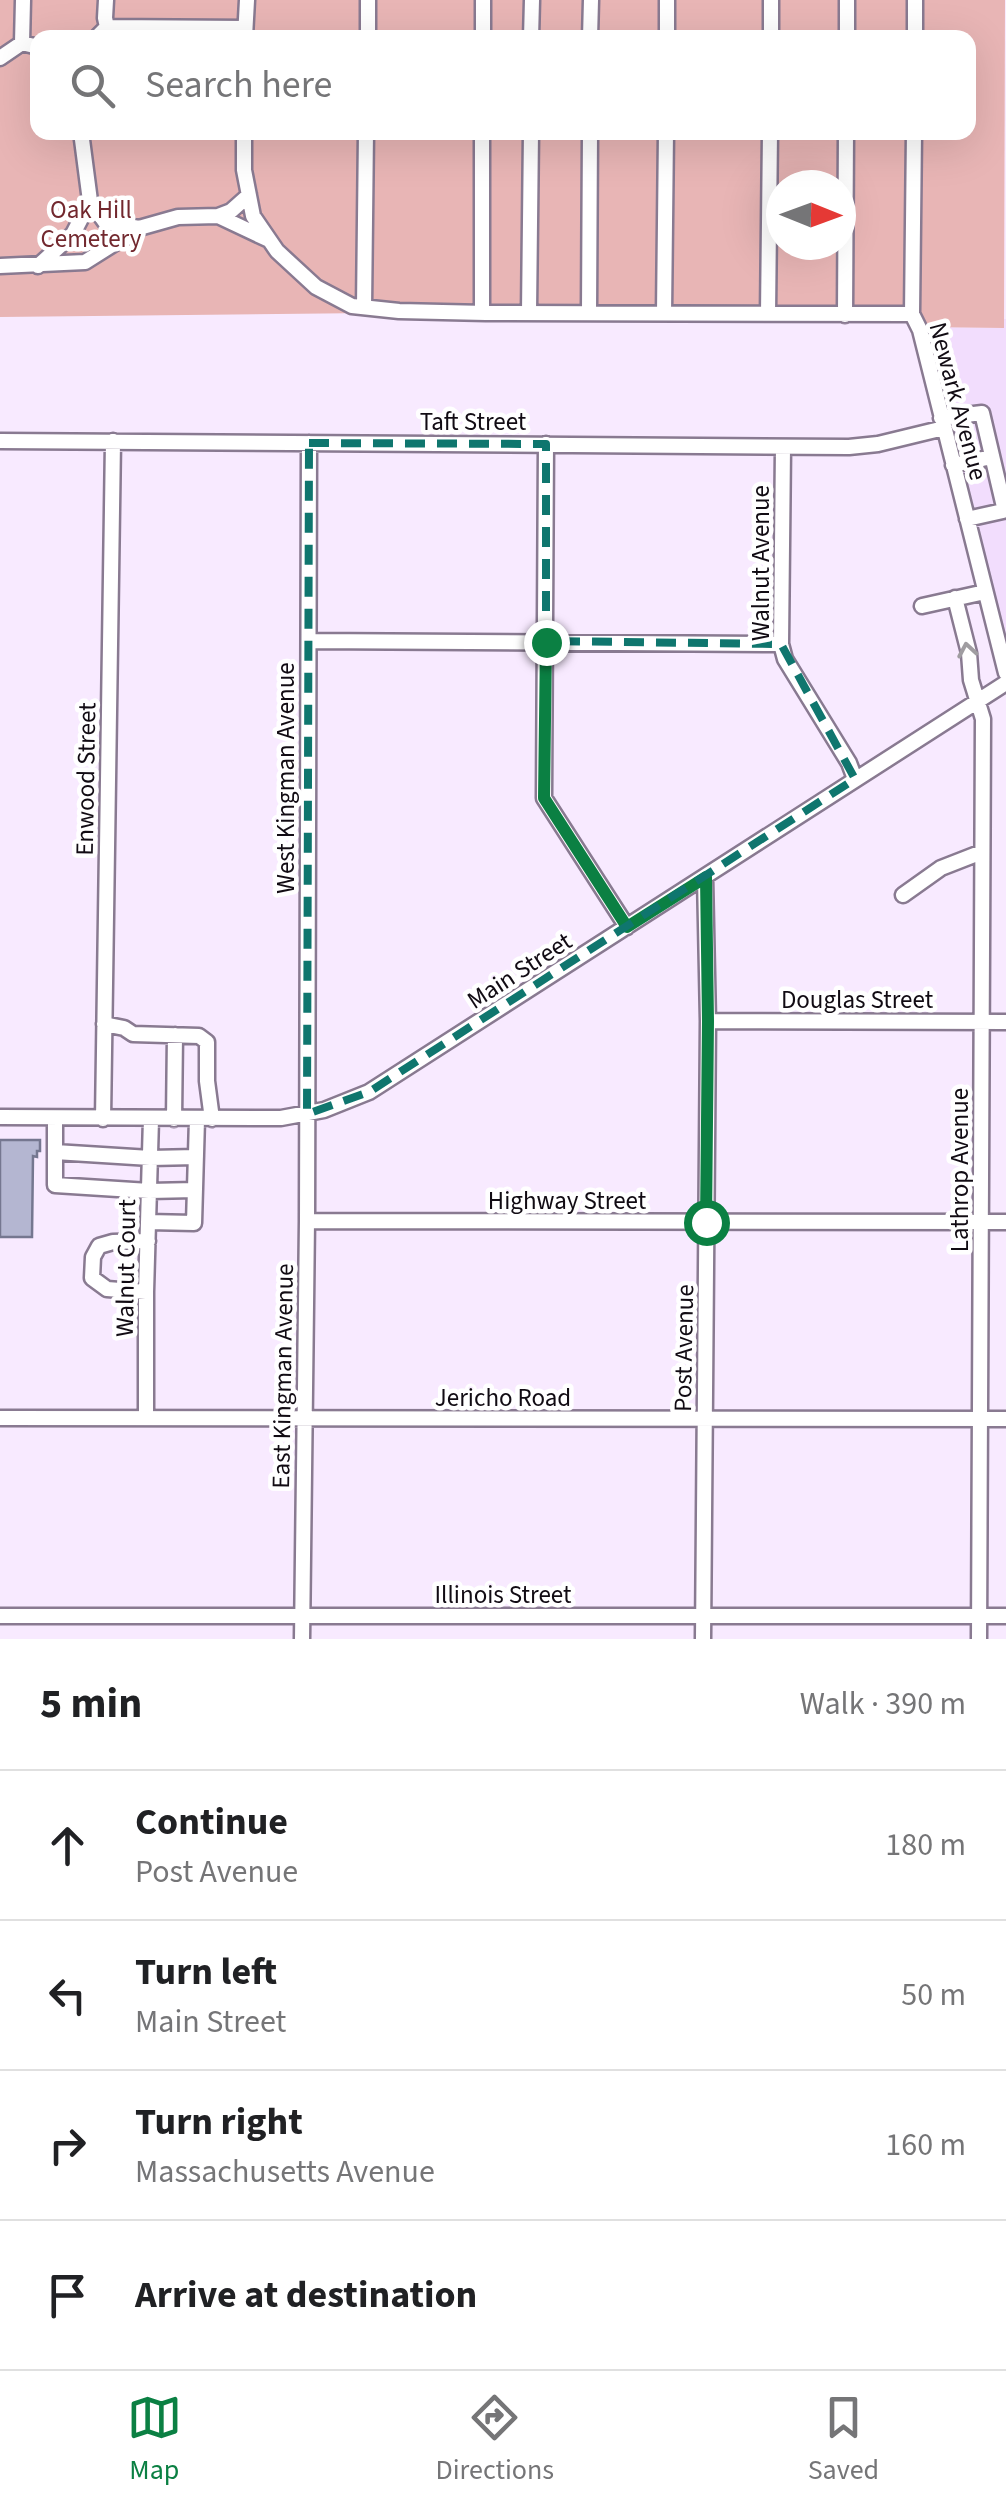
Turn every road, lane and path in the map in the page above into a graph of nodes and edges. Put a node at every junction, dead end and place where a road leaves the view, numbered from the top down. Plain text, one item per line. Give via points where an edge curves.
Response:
1 (23, 0) edge
2 (106, 0) edge
3 (247, 0) edge
4 (368, 0) edge
5 (483, 0) edge
6 (532, 0) edge
7 (591, 0) edge
8 (667, 0) edge
9 (771, 0) edge
10 (847, 0) edge
11 (915, 0) edge
12 (102, 30) edge
13 (245, 30) edge
14 (368, 30) edge
15 (483, 30) edge
16 (532, 30) edge
17 (590, 30) edge
18 (666, 30) edge
19 (770, 30) edge
20 (846, 30) edge
21 (915, 30) edge
22 (22, 43) junction
23 (30, 46) edge
24 (0, 58) edge
25 (82, 140) edge
26 (244, 140) edge
27 (366, 140) edge
28 (482, 140) edge
29 (531, 140) edge
30 (590, 140) edge
31 (666, 140) edge
32 (770, 140) edge
33 (846, 140) edge
34 (914, 140) edge
35 (249, 195) junction
36 (90, 202) junction
37 (218, 216) junction
38 (140, 228) junction
39 (270, 240) junction
40 (0, 266) edge
41 (38, 266) junction
42 (364, 308) junction
43 (529, 312) junction
44 (589, 312) junction
45 (482, 313) junction
46 (664, 313) junction
47 (768, 314) junction
48 (912, 314) junction
49 (845, 315) junction
50 (942, 423) junction
51 (0, 440) edge
52 (113, 441) junction
53 (310, 443) junction
54 (546, 444) junction
55 (783, 447) junction
56 (992, 457) junction
57 (953, 464) junction
58 (967, 519) junction
59 (985, 592) junction
60 (955, 598) junction
61 (922, 606) dead end
62 (309, 640) junction
63 (546, 642) junction
64 (781, 644) junction
65 (1006, 673) edge
66 (1006, 683) edge
67 (978, 702) junction
68 (855, 779) junction
69 (982, 852) junction
70 (706, 877) junction
71 (903, 895) dead end
72 (627, 927) junction
73 (708, 1021) junction
74 (983, 1022) junction
75 (1006, 1022) edge
76 (104, 1024) junction
77 (175, 1035) junction
78 (307, 1114) junction
79 (0, 1117) edge
80 (55, 1118) junction
81 (103, 1118) junction
82 (151, 1119) junction
83 (174, 1119) junction
84 (204, 1119) junction
85 (55, 1152) junction
86 (196, 1157) junction
87 (150, 1158) junction
88 (195, 1190) junction
89 (149, 1191) junction
90 (307, 1221) junction
91 (148, 1222) junction
92 (706, 1222) junction
93 (981, 1222) junction
94 (1006, 1222) edge
95 (148, 1241) junction
96 (146, 1292) junction
97 (0, 1418) edge
98 (146, 1418) junction
99 (304, 1419) junction
100 (704, 1419) junction
101 (980, 1419) junction
102 (1006, 1419) edge
103 (0, 1616) edge
104 (302, 1616) junction
105 (980, 1616) junction
106 (1006, 1616) edge
107 (703, 1618) junction
108 (302, 1639) edge
109 (703, 1639) edge
110 (979, 1639) edge

1 - 22 street
2 - 12 street
3 - 13 street
4 - 14 street
5 - 15 street
6 - 16 street
7 - 17 street
8 - 18 street
9 - 19 street
10 - 20 street
11 - 21 street
22 - 23 street
22 - 24 street
25 - 36 street
26 - 35 street
27 - 42 street
28 - 45 street
29 - 43 street
30 - 44 street
31 - 46 street
32 - 47 street
33 - 49 street
34 - 48 street, Newark Avenue
35 - 37 street
35 - 39 street via 253,216
36 - 38 street via 105,222
36 - 41 street via 73,234
37 - 38 street via 178,217
37 - 39 street
38 - 41 street via 85,262
39 - 42 street via 316,286
40 - 41 street
42 - 45 street
43 - 44 street
43 - 45 street
44 - 46 street
46 - 47 street
47 - 49 street
48 - 49 street
48 - 50 street, Newark Avenue
50 - 55 street, Taft Street via 878,444
50 - 56 street, Taft Street via 982,413
50 - 57 street, Newark Avenue
51 - 52 street, Taft Street
52 - 53 street, Taft Street
52 - 76 street, Enwood Street
53 - 54 street, Taft Street
53 - 62 street, West Kingman Avenue
54 - 55 street, Taft Street
54 - 63 street
55 - 64 street, Walnut Avenue
56 - 57 street
56 - 58 street via 1004,510
57 - 58 street, Newark Avenue
58 - 59 street, Newark Avenue
59 - 60 street
59 - 65 street, Newark Avenue
60 - 61 street
67 -> 60 street, Lathrop Avenue
62 - 63 street
62 - 78 street, West Kingman Avenue
63 - 64 street
63 - 72 street via 544,798
64 - 68 street, Walnut Avenue
66 - 67 street, Main Street
67 - 68 street, Main Street
67 - 69 street, Lathrop Avenue
68 - 70 street, Main Street
69 - 71 street via 942,868
69 - 74 street, Lathrop Avenue
70 - 72 street, Main Street
70 - 73 street, Post Avenue
72 - 78 street, Main Street via 368,1092
73 - 74 street, Douglas Street
73 - 92 street, Post Avenue
74 - 75 street, Douglas Street
74 - 93 street, Lathrop Avenue
76 - 77 street via 133,1034
76 - 81 street, Enwood Street
77 - 83 street
77 - 84 street via 207,1042
78 - 84 street, Main Street
78 - 90 street, East Kingman Avenue
79 - 80 street, Main Street
80 - 81 street, Main Street
80 - 85 street
81 - 82 street, Main Street
82 - 83 street, Main Street
82 - 87 street, Walnut Court
83 - 84 street, Main Street
84 - 86 street
85 - 87 street
85 - 89 street via 54,1185
86 - 87 street
86 - 88 street
87 - 89 street, Walnut Court
88 - 89 street
88 - 91 street via 194,1223
89 - 91 street, Walnut Court
90 - 92 street, Highway Street
90 - 99 street, East Kingman Avenue
91 - 95 street, Walnut Court
92 - 93 street, Highway Street
92 - 100 street, Post Avenue
93 - 94 street, Highway Street
93 - 101 street, Lathrop Avenue
95 - 96 street, Walnut Court
95 - 96 street via 99,1246 92,1278 107,1289
96 - 98 street, Walnut Court
97 - 98 street, Jericho Road
98 - 99 street, Jericho Road
99 - 100 street, Jericho Road
99 - 104 street, East Kingman Avenue
100 - 101 street, Jericho Road
100 - 107 street, Post Avenue
101 - 102 street, Jericho Road
101 - 105 street, Lathrop Avenue
103 - 104 street, Illinois Street
104 - 107 street, Illinois Street
104 - 108 street, East Kingman Avenue
105 - 106 street, Illinois Street
105 - 107 street, Illinois Street
105 - 110 street, Lathrop Avenue
107 - 109 street, Post Avenue

